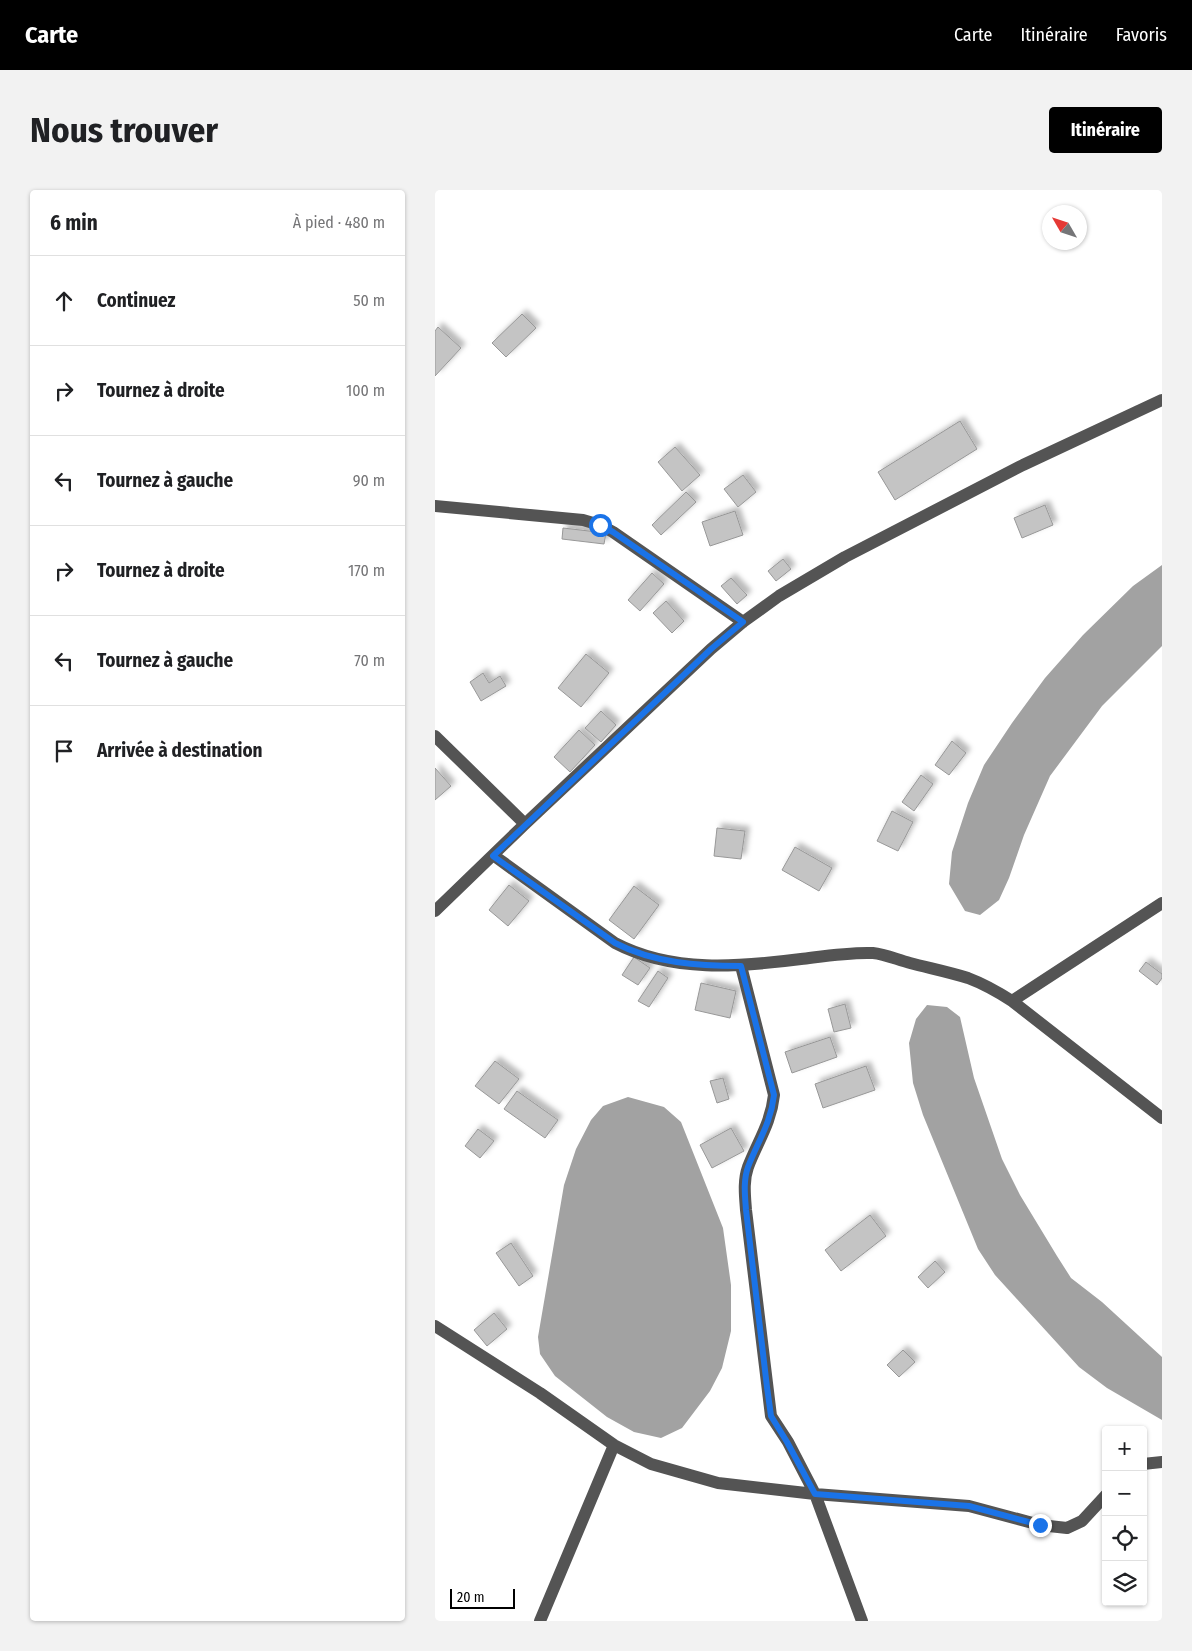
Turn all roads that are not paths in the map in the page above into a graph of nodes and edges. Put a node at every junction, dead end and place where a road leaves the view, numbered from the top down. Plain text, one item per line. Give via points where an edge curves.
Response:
1 (1162, 400) edge
2 (435, 506) edge
3 (743, 622) junction
4 (435, 736) edge
5 (525, 824) junction
6 (493, 856) junction
7 (1162, 903) edge
8 (435, 911) edge
9 (741, 966) junction
10 (1012, 1001) junction
11 (1162, 1118) edge
12 (435, 1326) edge
13 (614, 1445) junction
14 (1162, 1462) edge
15 (1147, 1464) edge
16 (815, 1494) junction
17 (1102, 1499) edge
18 (541, 1621) edge
19 (862, 1621) edge

1 - 3 street via 1023,465 845,557 779,596
2 - 3 street via 583,520 600,525
3 - 5 street
4 - 5 street
5 - 6 street
6 - 8 street
6 - 9 street via 628,950 686,964
7 - 10 street
9 - 10 street via 851,953 875,954 969,979
9 - 16 street via 774,1095 766,1129 748,1168 745,1186 771,1416
10 - 11 street
12 - 13 street
13 - 16 street via 651,1464 718,1483
13 - 18 street
14 - 15 street
16 - 17 street via 969,1506 1040,1525 1067,1528 1081,1520
16 - 19 street

